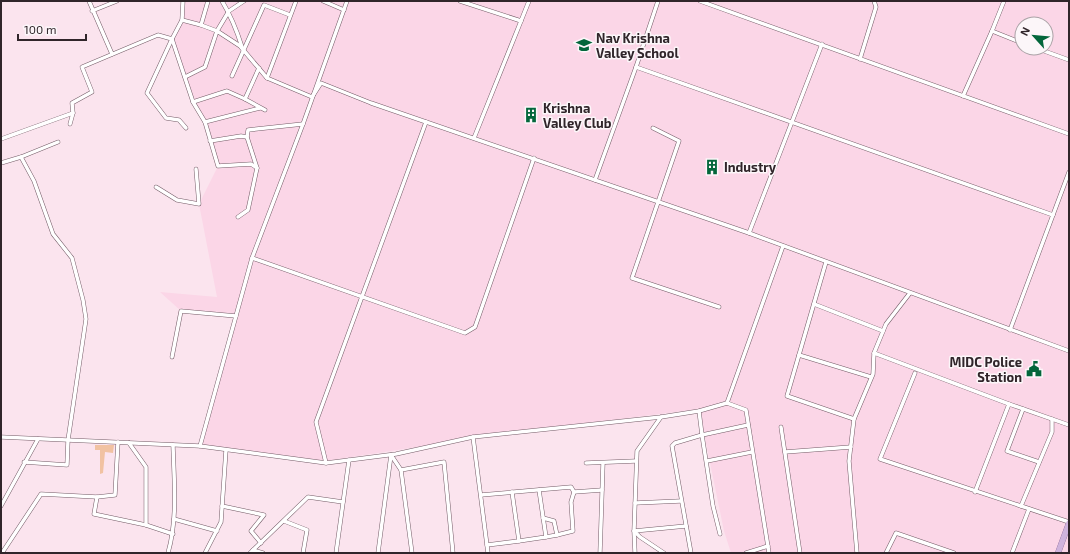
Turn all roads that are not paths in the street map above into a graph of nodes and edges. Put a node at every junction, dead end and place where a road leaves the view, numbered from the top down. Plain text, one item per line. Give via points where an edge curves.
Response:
1 (89, 1) edge
2 (117, 1) edge
3 (183, 1) edge
4 (208, 1) edge
5 (222, 1) edge
6 (244, 1) edge
7 (296, 1) edge
8 (323, 1) edge
9 (347, 1) edge
10 (460, 1) edge
11 (529, 1) edge
12 (658, 1) edge
13 (700, 1) edge
14 (874, 1) edge
15 (1004, 1) edge
16 (92, 10) junction
17 (344, 10) junction
18 (229, 11) junction
19 (290, 15) junction
20 (182, 20) junction
21 (521, 21) junction
22 (201, 25) junction
23 (217, 31) junction
24 (992, 31) junction
25 (172, 39) junction
26 (1014, 39) edge
27 (822, 44) junction
28 (243, 49) junction
29 (112, 54) junction
30 (1054, 55) edge
31 (860, 59) junction
32 (1069, 60) edge
33 (636, 67) junction
34 (259, 68) junction
35 (232, 76) dead end
36 (185, 77) junction
37 (267, 78) junction
38 (963, 96) junction
39 (312, 97) junction
40 (245, 99) junction
41 (193, 102) junction
42 (260, 108) junction
43 (264, 110) dead end
44 (73, 113) junction
45 (205, 122) junction
46 (426, 122) junction
47 (792, 122) junction
48 (70, 124) dead end
49 (303, 124) junction
50 (186, 128) dead end
51 (653, 128) dead end
52 (1069, 134) edge
53 (247, 137) junction
54 (474, 138) junction
55 (1, 139) edge
56 (210, 141) junction
57 (58, 142) dead end
58 (21, 157) junction
59 (534, 158) junction
60 (1, 163) edge
61 (256, 168) junction
62 (196, 169) dead end
63 (1069, 172) edge
64 (596, 180) junction
65 (156, 187) dead end
66 (658, 202) junction
67 (1053, 216) junction
68 (238, 217) dead end
69 (749, 233) junction
70 (783, 246) junction
71 (252, 258) junction
72 (826, 262) junction
73 (910, 293) junction
74 (362, 297) junction
75 (814, 304) junction
76 (719, 307) dead end
77 (236, 316) junction
78 (1010, 330) junction
79 (883, 331) junction
80 (1069, 351) edge
81 (874, 353) junction
82 (799, 354) junction
83 (172, 357) dead end
84 (915, 373) dead end
85 (871, 377) junction
86 (727, 403) junction
87 (1009, 404) junction
88 (1023, 409) junction
89 (699, 411) junction
90 (661, 417) junction
91 (854, 419) junction
92 (1052, 419) junction
93 (748, 425) junction
94 (1069, 425) edge
95 (781, 427) dead end
96 (702, 435) junction
97 (1, 437) edge
98 (473, 437) junction
99 (38, 439) junction
100 (68, 440) junction
101 (118, 442) junction
102 (129, 443) junction
103 (173, 445) junction
104 (200, 446) junction
105 (851, 447) junction
106 (226, 450) junction
107 (752, 452) junction
108 (784, 452) junction
109 (391, 455) junction
110 (349, 460) junction
111 (707, 461) junction
112 (24, 462) junction
113 (636, 462) junction
114 (1039, 462) junction
115 (326, 463) junction
116 (586, 463) dead end
117 (603, 463) junction
118 (401, 470) junction
119 (539, 490) junction
120 (602, 490) junction
121 (512, 492) junction
122 (574, 492) junction
123 (975, 492) junction
124 (481, 495) junction
125 (97, 497) junction
126 (681, 500) junction
127 (343, 502) junction
128 (635, 503) junction
129 (1, 506) edge
130 (222, 506) junction
131 (1021, 506) junction
132 (1030, 509) junction
133 (543, 518) junction
134 (174, 519) junction
135 (284, 521) junction
136 (1069, 522) edge
137 (146, 525) junction
138 (686, 526) junction
139 (217, 531) junction
140 (634, 531) junction
141 (174, 534) junction
142 (720, 534) dead end
143 (556, 535) junction
144 (546, 537) junction
145 (519, 541) junction
146 (261, 543) junction
147 (487, 545) junction
148 (768, 546) junction
149 (252, 552) edge
150 (2, 553) edge
151 (168, 553) edge
152 (205, 553) edge
153 (263, 553) edge
154 (303, 553) edge
155 (336, 553) edge
156 (378, 553) edge
157 (412, 553) edge
158 (453, 553) edge
159 (488, 553) edge
160 (600, 553) edge
161 (636, 553) edge
162 (664, 553) edge
163 (691, 553) edge
164 (746, 553) edge
165 (769, 553) edge
166 (800, 553) edge
167 (857, 553) edge
168 (886, 553) edge
169 (954, 553) edge
170 (1012, 553) edge
171 (1058, 553) edge

1 - 16 street
2 - 16 street
3 - 20 street
4 - 22 street
5 - 18 street
6 - 18 street
7 - 19 street
8 - 17 street
9 - 17 street
10 - 21 street
11 - 21 street
12 - 33 street
13 - 27 street
14 - 31 street via 876,7
15 - 24 street
16 - 29 street
17 - 39 street
18 - 23 street
18 - 28 street
19 - 28 street via 264,5
19 - 37 street
20 - 22 street
20 - 25 street
21 - 54 street
22 - 23 street
23 - 28 street
23 - 36 street via 205,67
24 - 26 street
24 - 38 street
25 - 29 street via 158,35
25 - 36 street
25 - 50 street via 147,93 166,118 179,120
27 - 31 street
27 - 47 street
28 - 34 street
28 - 35 street
29 - 44 street via 82,67 92,92 72,103
30 - 32 street
31 - 38 street
33 - 47 street
33 - 64 street
34 - 37 street
34 - 40 street
36 - 41 street
37 - 39 street
38 - 52 street
39 - 46 street via 321,83
39 - 49 street
40 - 41 street via 228,91
40 - 42 street
41 - 45 street
42 - 43 street
42 - 45 street
44 - 48 street
44 - 55 street
45 - 56 street
46 - 54 street
46 - 74 street
47 - 67 street
47 - 69 street
49 - 53 street via 248,130
49 - 71 street
51 - 66 street via 679,141
53 - 56 street
53 - 61 street
54 - 59 street
56 - 61 street via 218,166 250,164
57 - 58 street
58 - 60 street
58 - 100 street via 34,181 53,234 72,258 83,300 86,319
59 - 64 street
59 - 74 street via 475,327 465,333
61 - 68 street via 248,210
62 - 65 street via 199,204 177,200
63 - 67 street
64 - 66 street
66 - 69 street
66 - 76 street via 632,278
67 - 78 street
69 - 70 street
70 - 72 street
70 - 86 street
71 - 74 street
71 - 77 street
72 - 73 street
72 - 75 street
73 - 78 street
73 - 79 street
74 - 115 street via 316,422
75 - 79 street
75 - 82 street
77 - 83 street via 181,311
77 - 104 street
78 - 80 street
79 - 81 street
81 - 85 street
81 - 87 street
82 - 85 street
82 - 91 street via 787,396
84 - 123 street via 880,459
85 - 91 street
86 - 89 street
86 - 93 street via 746,410
87 - 88 street
87 - 123 street
88 - 92 street
88 - 114 street via 1007,451
89 - 90 street
89 - 96 street
90 - 98 street
90 - 113 street via 637,451
91 - 105 street
92 - 94 street
92 - 114 street via 1052,432
93 - 96 street
93 - 107 street
95 - 108 street
96 - 111 street
96 - 126 street via 672,446
97 - 99 street
98 - 109 street
98 - 124 street
99 - 100 street
99 - 112 street
100 - 101 street
100 - 112 street via 67,465
101 - 102 street
101 - 125 street via 115,496
102 - 103 street
102 - 137 street via 146,467
103 - 104 street
103 - 134 street
104 - 106 street
105 - 108 street
105 - 167 street via 849,461
106 - 115 street
106 - 130 street
107 - 111 street
107 - 148 street
108 - 166 street
109 - 110 street
109 - 118 street
109 - 156 street
110 - 115 street
110 - 127 street
111 - 142 street
112 - 129 street
113 - 117 street
113 - 128 street
114 - 131 street
116 - 117 street
117 - 120 street
118 - 157 street
118 - 158 street via 444,462
119 - 121 street
119 - 122 street via 571,487
119 - 133 street
120 - 122 street
120 - 160 street
121 - 124 street
121 - 145 street
122 - 143 street via 571,502 573,531
123 - 131 street
124 - 147 street
125 - 137 street via 94,514
125 - 150 street via 41,494
126 - 128 street
126 - 138 street
127 - 135 street via 308,497
127 - 155 street
128 - 140 street
130 - 139 street via 222,522
130 - 146 street via 264,515 251,531
131 - 132 street
132 - 136 street
132 - 170 street
133 - 143 street via 554,521
133 - 144 street
134 - 139 street
134 - 141 street
135 - 146 street
135 - 154 street via 307,530
136 - 171 main road
137 - 141 street
138 - 140 street
138 - 163 street
139 - 152 street
140 - 161 street
140 - 162 street via 640,538
141 - 151 street
143 - 144 street
144 - 145 street
145 - 147 street
146 - 149 street
147 - 159 street
148 - 164 street
148 - 165 street
149 - 153 street
168 - 169 street via 896,533

